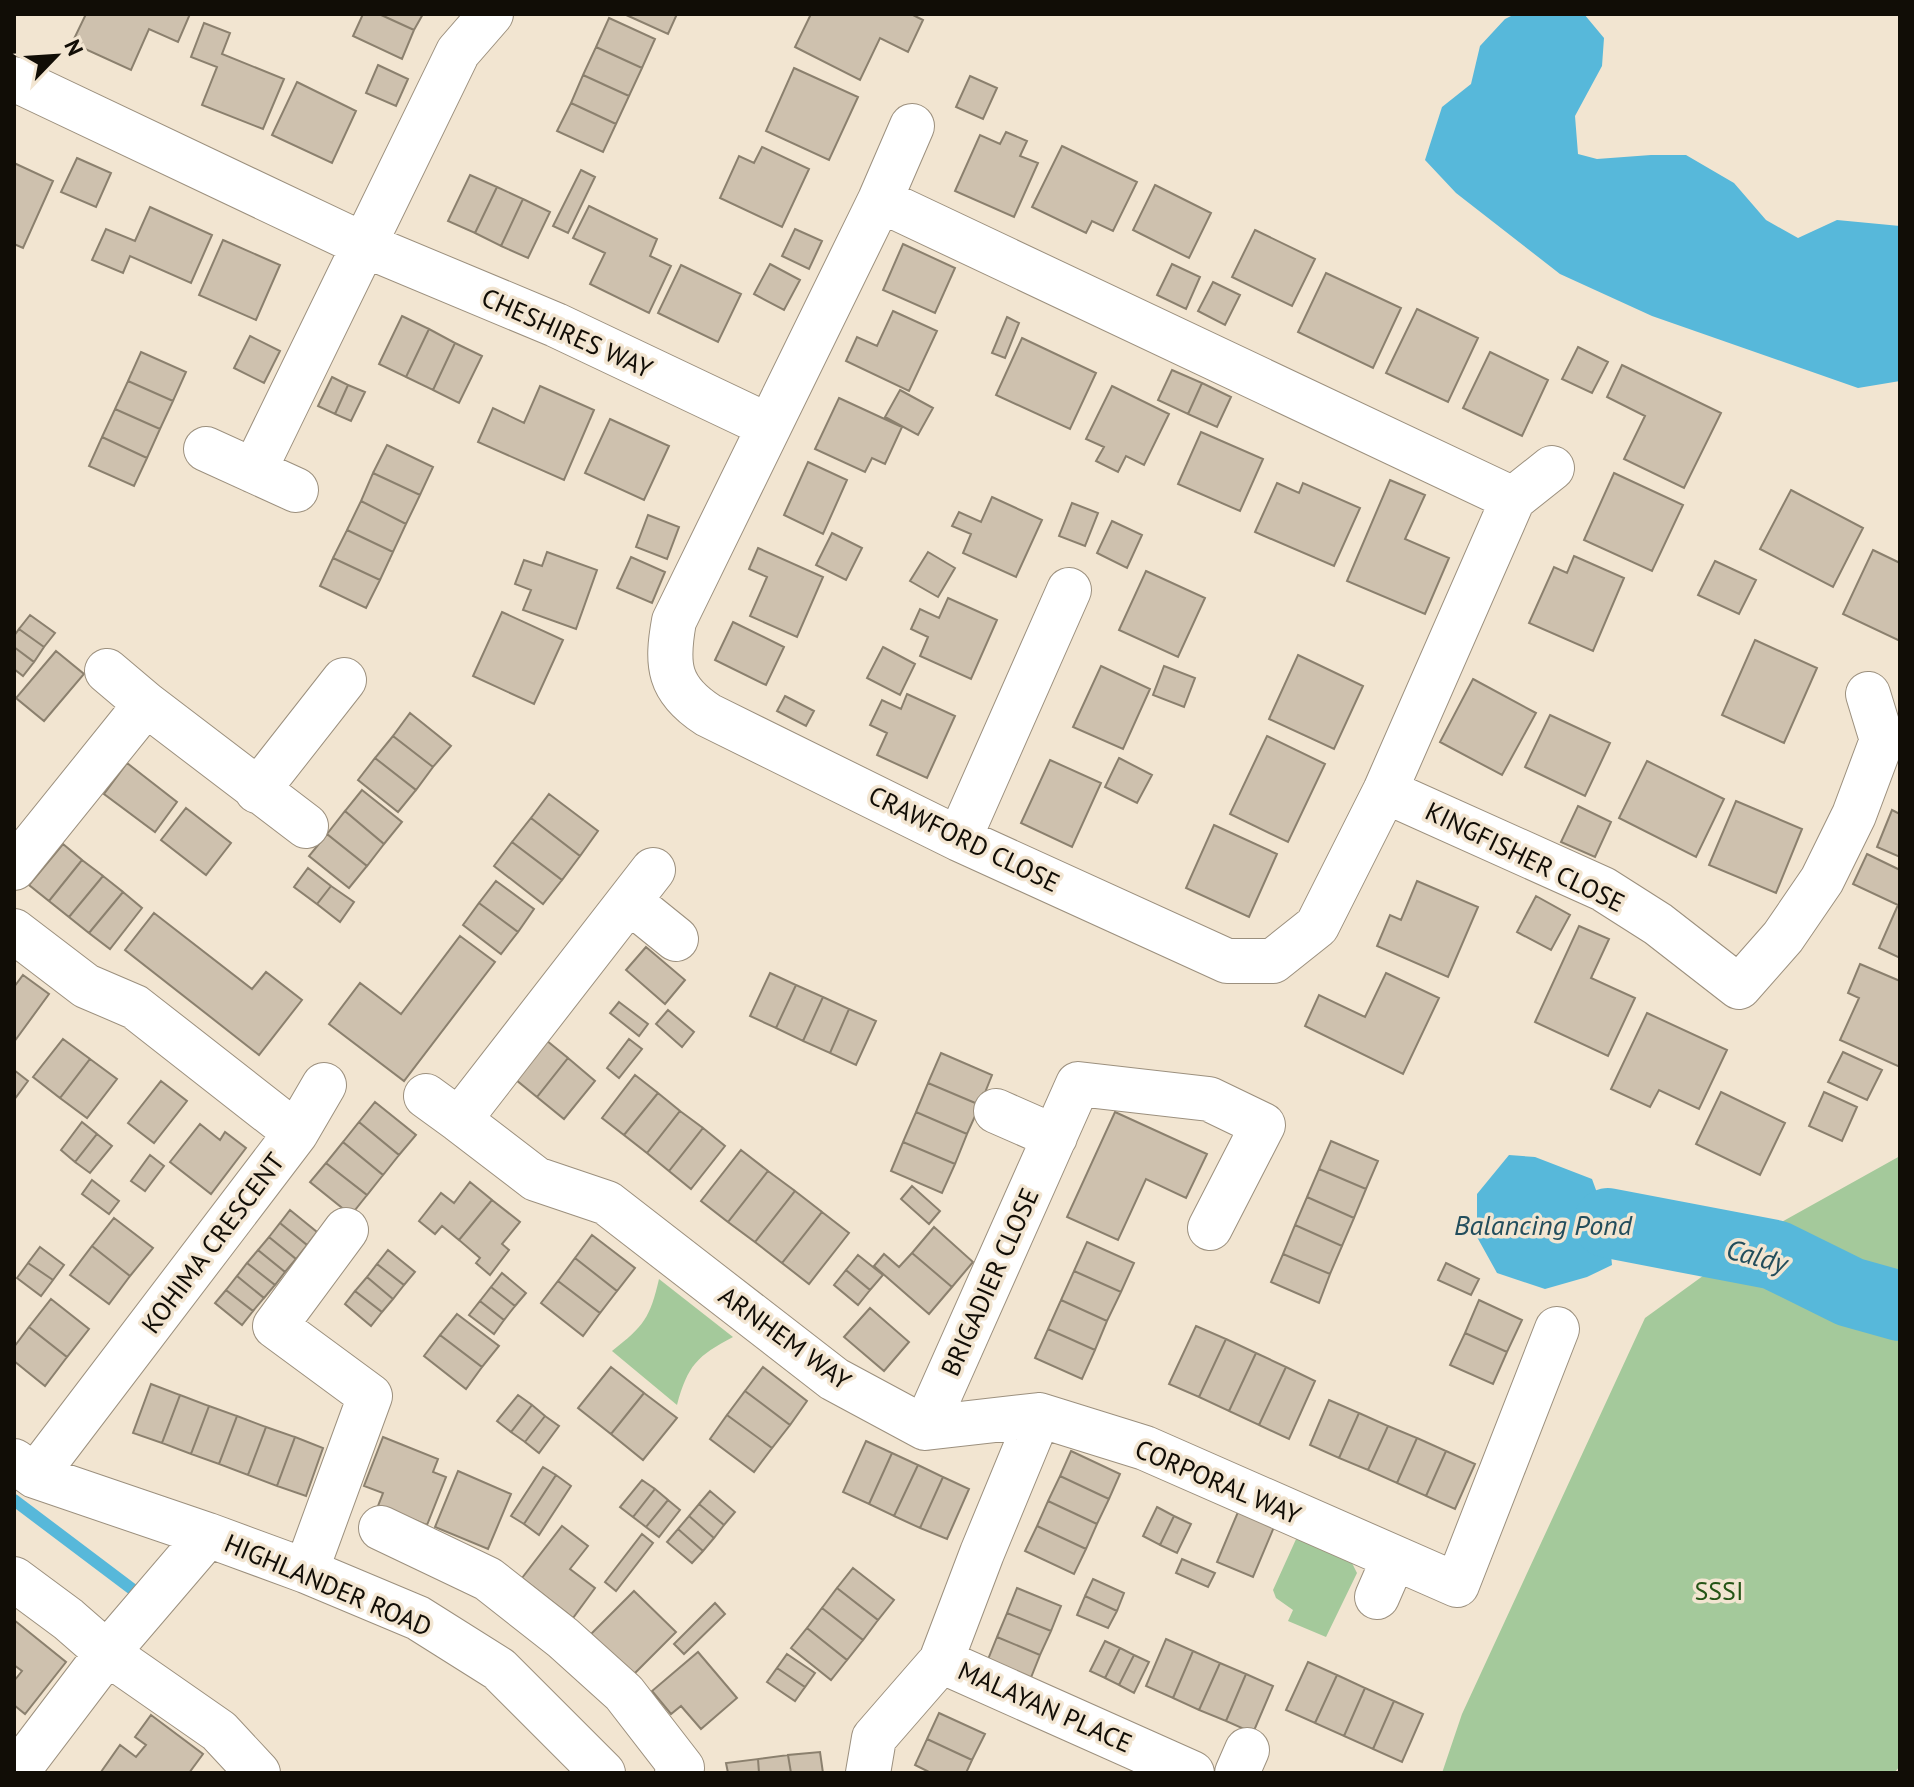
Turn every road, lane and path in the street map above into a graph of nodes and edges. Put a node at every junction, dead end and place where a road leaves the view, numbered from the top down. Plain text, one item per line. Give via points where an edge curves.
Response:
1 (491, 14) edge
2 (14, 79) edge
3 (912, 126) dead end
4 (880, 200) junction
5 (362, 244) junction
6 (769, 426) junction
7 (206, 449) dead end
8 (1552, 468) dead end
9 (254, 471) junction
10 (296, 490) dead end
11 (1513, 499) junction
12 (1069, 590) dead end
13 (107, 671) dead end
14 (344, 680) dead end
15 (1868, 694) dead end
16 (146, 704) junction
17 (1891, 739) edge
18 (257, 791) junction
19 (1385, 791) junction
20 (306, 826) dead end
21 (959, 839) junction
22 (14, 868) edge
23 (14, 931) edge
24 (676, 939) dead end
25 (324, 1085) dead end
26 (996, 1111) dead end
27 (296, 1133) junction
28 (1055, 1137) junction
29 (1210, 1228) dead end
30 (346, 1230) dead end
31 (1557, 1329) dead end
32 (1039, 1415) junction
33 (925, 1428) junction
34 (25, 1469) edge
35 (381, 1528) dead end
36 (208, 1535) junction
37 (1394, 1558) junction
38 (306, 1571) junction
39 (14, 1579) edge
40 (1377, 1597) dead end
41 (107, 1653) junction
42 (941, 1661) junction
43 (16, 1773) edge
44 (258, 1773) edge
45 (603, 1773) edge
46 (677, 1773) edge
47 (868, 1773) edge
48 (1192, 1773) edge

1 - 5 street via 458,52
2 - 5 street, CHESHIRES WAY
3 - 4 street, CRAWFORD CLOSE
4 - 6 street, CRAWFORD CLOSE
4 - 11 street
5 - 6 street, CHESHIRES WAY via 556,325
5 - 9 street
6 - 21 street, CRAWFORD CLOSE via 674,621 668,654 674,681 692,705 708,715
7 - 9 street
8 - 11 street, CRAWFORD CLOSE
9 - 10 street
11 - 19 street, CRAWFORD CLOSE
12 - 21 street
13 - 16 street
14 - 18 street
15 - 17 street, KINGFISHER CLOSE
16 - 18 street
16 - 22 street
17 - 19 street, KINGFISHER CLOSE via 1822,880 1745,1003 1658,924 1603,889
18 - 20 street
19 - 21 street, CRAWFORD CLOSE via 1317,926 1273,961 1227,961
23 - 27 street, KOHIMA CRESCENT via 86,986 135,1007
24 - 33 street, ARNHEM WAY via 641,886 443,1108 536,1179 607,1203 834,1379
25 - 27 street
26 - 28 street
27 - 34 street, KOHIMA CRESCENT
28 - 29 street, BRIGADIER CLOSE via 1078,1084 1209,1099 1263,1125
28 - 33 street, BRIGADIER CLOSE
30 - 38 street via 275,1326 370,1396
31 - 37 street, CORPORAL WAY via 1457,1585
32 - 33 street
32 - 37 street, CORPORAL WAY via 1145,1448
32 - 42 street
34 - 36 street, HIGHLANDER ROAD
35 - 46 street via 488,1579 563,1638 624,1693 682,1768
36 - 38 street, HIGHLANDER ROAD
36 - 41 street
37 - 40 street
38 - 45 street, HIGHLANDER ROAD via 418,1618 499,1669
39 - 41 street
41 - 43 street
41 - 44 street via 219,1731
42 - 47 street via 874,1738
42 - 48 street, MALAYAN PLACE

